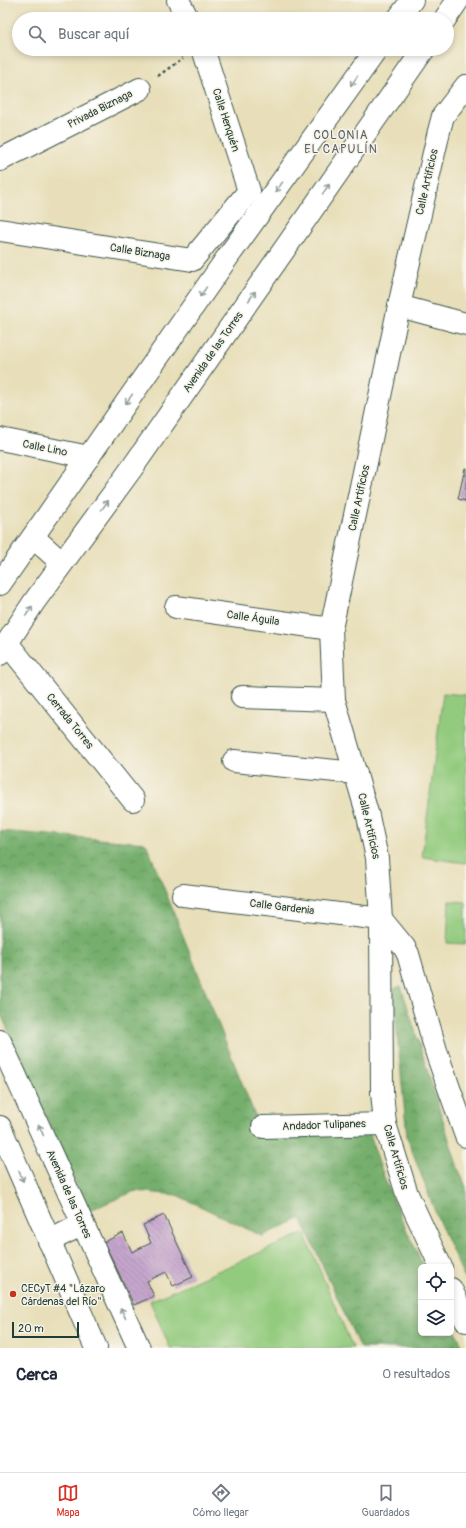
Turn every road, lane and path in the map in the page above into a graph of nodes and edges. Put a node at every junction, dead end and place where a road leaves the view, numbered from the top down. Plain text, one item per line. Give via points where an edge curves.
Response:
1 (178, 0) edge
2 (412, 0) edge
3 (458, 0) edge
4 (184, 12) edge
5 (403, 12) edge
6 (450, 12) edge
7 (188, 56) edge
8 (197, 56) edge
9 (372, 56) edge
10 (419, 56) edge
11 (466, 86) edge
12 (140, 89) joint
13 (0, 160) edge
14 (249, 191) joint
15 (0, 230) edge
16 (399, 306) junction
17 (466, 324) edge
18 (0, 439) edge
19 (89, 456) junction
20 (33, 537) junction
21 (62, 563) junction
22 (0, 584) edge
23 (176, 607) dead end
24 (331, 629) junction
25 (3, 649) edge
26 (242, 697) dead end
27 (334, 700) junction
28 (234, 761) dead end
29 (356, 773) junction
30 (133, 800) dead end
31 (183, 895) dead end
32 (381, 919) junction
33 (0, 1040) edge
34 (385, 1124) junction
35 (0, 1127) edge
36 (262, 1127) dead end
37 (466, 1136) edge
38 (83, 1224) junction
39 (49, 1241) junction
40 (440, 1264) edge
41 (454, 1295) edge
42 (466, 1321) edge
43 (96, 1348) edge
44 (140, 1348) edge

1 - 4 street
2 - 5 street
3 - 6 street
7 - 12 path, Privada Biznaga
8 - 14 street, Calle Henquén
9 -> 19 street
21 -> 10 street, Avenida de las Torres via 132,468
11 - 16 street, Calle Artificios via 443,116
12 - 13 street, Privada Biznaga
14 - 15 street, Calle Biznaga via 192,260
16 - 17 street
16 - 24 street, Calle Artificios
18 - 19 street, Calle Lino
19 - 20 street
20 - 21 street
20 - 22 street
25 -> 21 street, Avenida de las Torres
23 - 24 street, Calle Águila
24 - 27 street, Calle Artificios
25 - 30 street, Cerrada Torres
26 - 27 street
27 - 29 street, Calle Artificios
28 - 29 street
29 - 32 street, Calle Artificios via 377,858
31 - 32 street, Calle Gardenia
32 - 34 street, Calle Artificios via 382,1092
32 - 37 street via 408,954 437,1054
38 -> 33 street, Avenida de las Torres
34 - 36 street, Andador Tulipanes
34 - 40 street, Calle Artificios via 407,1194
35 -> 39 street
38 - 39 street
44 -> 38 street, Avenida de las Torres
39 - 43 street
41 - 42 street

